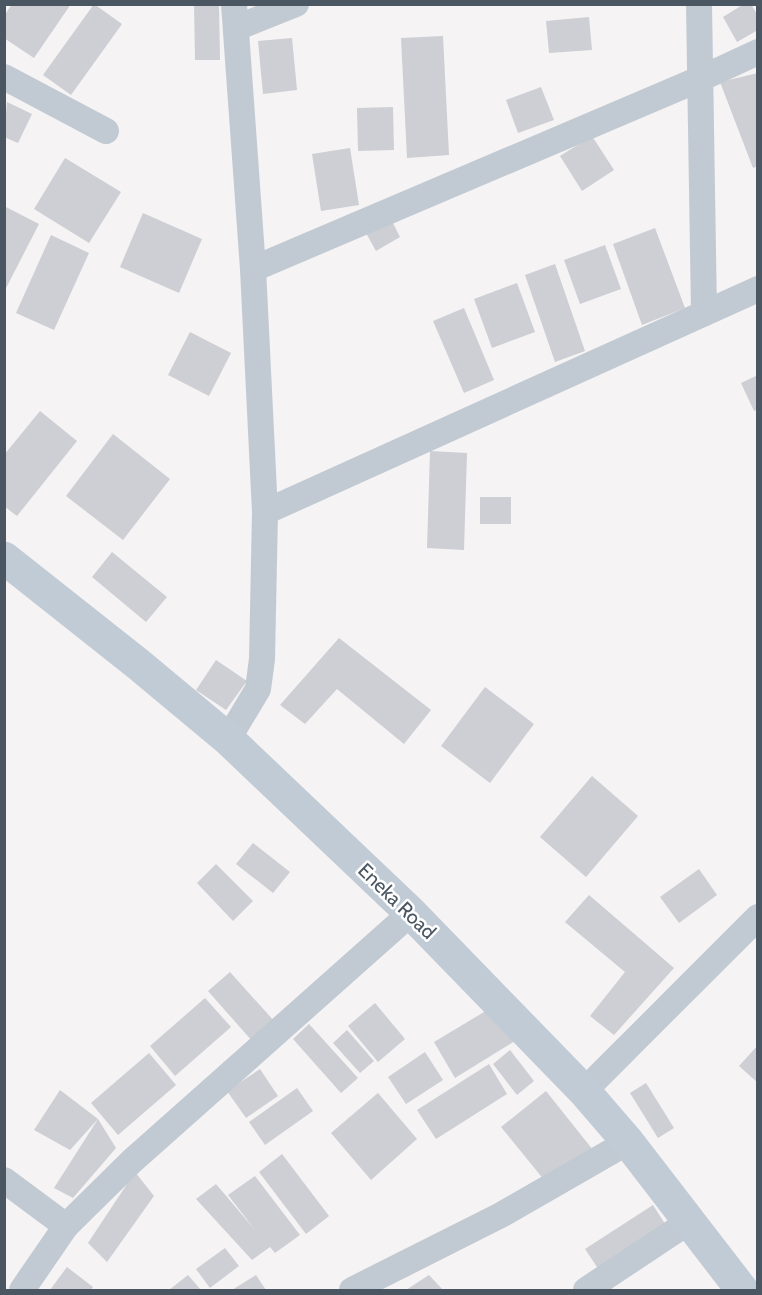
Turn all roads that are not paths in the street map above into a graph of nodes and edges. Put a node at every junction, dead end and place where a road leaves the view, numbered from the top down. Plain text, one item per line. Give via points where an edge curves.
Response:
1 (296, 4) edge
2 (699, 4) edge
3 (235, 16) edge
4 (758, 52) edge
5 (4, 77) edge
6 (702, 78) junction
7 (106, 131) dead end
8 (253, 269) junction
9 (758, 289) edge
10 (704, 313) junction
11 (265, 512) junction
12 (4, 558) edge
13 (228, 739) junction
14 (411, 913) junction
15 (758, 917) edge
16 (584, 1091) junction
17 (628, 1142) junction
18 (4, 1179) edge
19 (690, 1221) junction
20 (66, 1226) junction
21 (22, 1290) edge
22 (352, 1290) edge
23 (586, 1290) edge
24 (742, 1290) edge

1 - 3 street
2 - 6 street
3 - 8 street
4 - 6 street
5 - 7 street
6 - 8 street
6 - 10 street
8 - 11 street
9 - 10 street
10 - 11 street
11 - 13 street via 258,689
12 - 13 main road, Eneka Road
13 - 14 main road, Eneka Road
14 - 16 main road, Eneka Road
14 - 20 street via 169,1127
15 - 16 street
16 - 17 main road, Eneka Road
17 - 19 main road, Eneka Road
17 - 22 street via 501,1215
18 - 20 street
19 - 23 street
19 - 24 main road, Eneka Road
20 - 21 street

